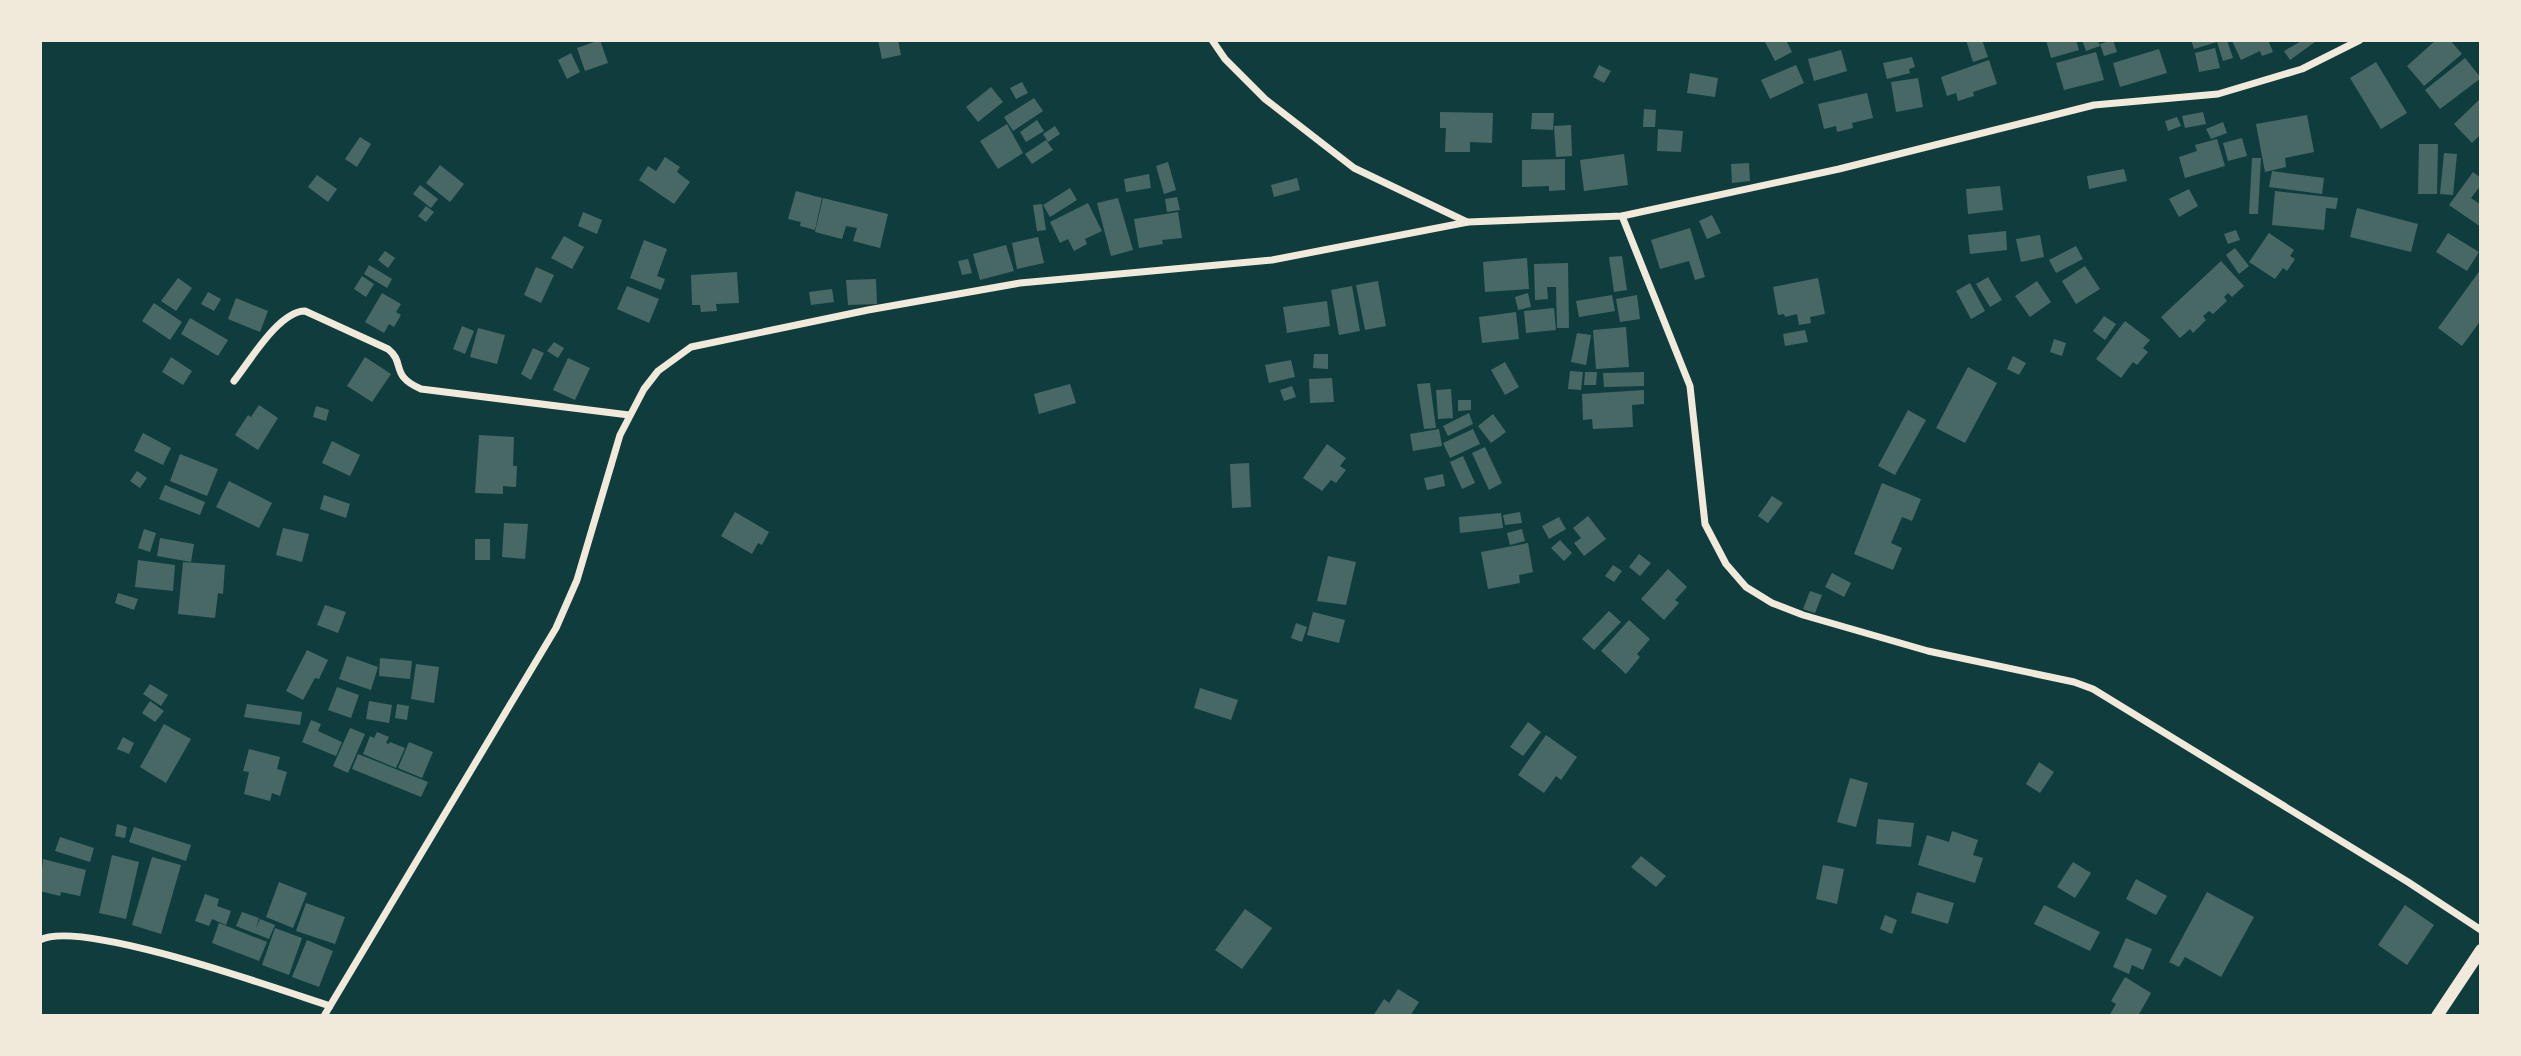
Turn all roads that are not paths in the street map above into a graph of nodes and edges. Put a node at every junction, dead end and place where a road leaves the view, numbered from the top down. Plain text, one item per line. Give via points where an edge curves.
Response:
1 (1212, 40) edge
2 (2360, 40) edge
3 (1622, 216) junction
4 (1468, 222) junction
5 (234, 381) dead end
6 (629, 415) junction
7 (2481, 930) edge
8 (40, 940) edge
9 (2481, 950) edge
10 (330, 1006) junction
11 (324, 1016) edge
12 (2437, 1016) edge

1 - 4 street via 1225,60 1265,99 1353,168
2 - 3 street via 2302,69 2218,94 2094,105 1839,169
3 - 4 street
3 - 7 street via 1690,386 1705,524 1726,564 1746,587 1793,611 1928,652 2093,689
4 - 6 street via 1272,260 1020,283 691,347 658,371
5 - 6 street via 282,320 295,311 305,311 393,352 405,381 421,389
6 - 10 street via 577,580 556,628
8 - 10 street via 61,934 102,939 208,965
9 - 12 street
10 - 11 street

